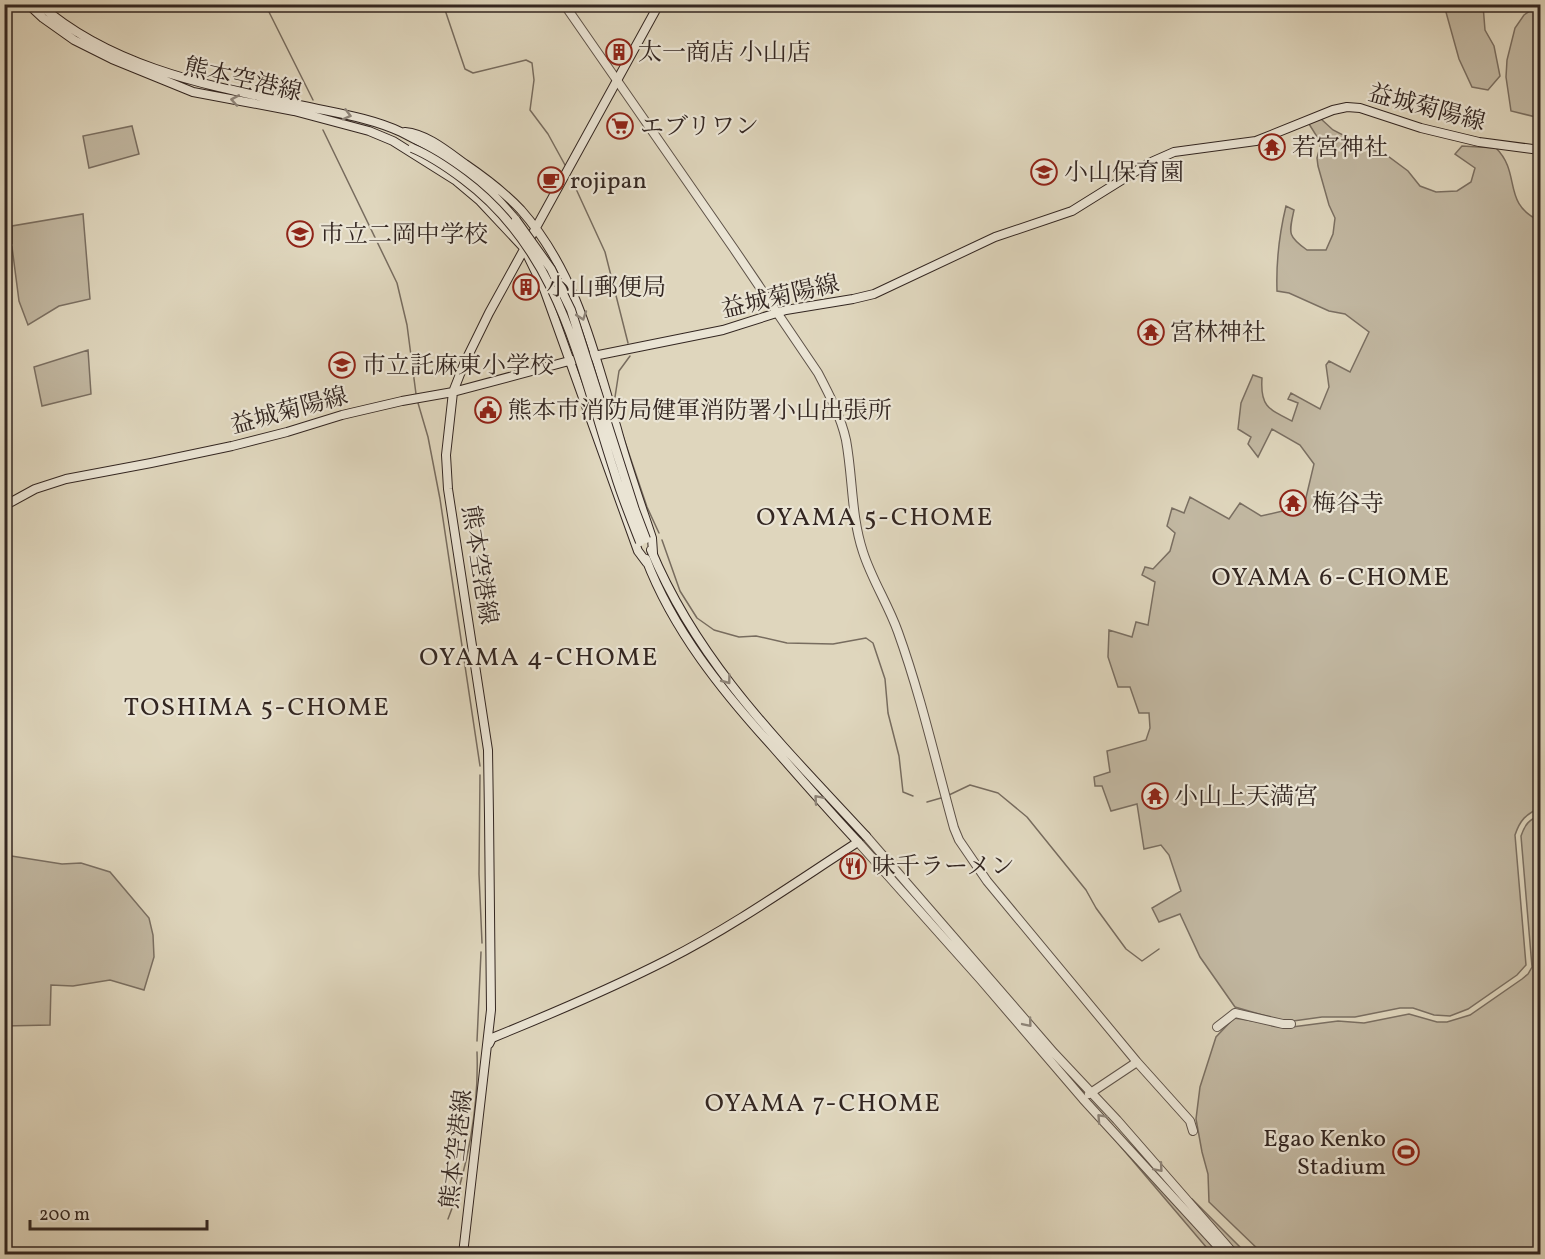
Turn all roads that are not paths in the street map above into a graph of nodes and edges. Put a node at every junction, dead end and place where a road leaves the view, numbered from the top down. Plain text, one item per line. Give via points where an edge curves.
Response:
1 (28, 4) edge
2 (39, 4) edge
3 (564, 4) edge
4 (659, 4) edge
5 (617, 80) junction
6 (399, 131) junction
7 (394, 141) junction
8 (415, 144) junction
9 (1540, 150) edge
10 (536, 228) junction
11 (524, 248) junction
12 (776, 312) junction
13 (596, 355) junction
14 (569, 361) junction
15 (453, 393) junction
16 (4, 506) edge
17 (643, 540) junction
18 (652, 553) junction
19 (647, 563) junction
20 (866, 836) joint
21 (858, 842) junction
22 (1291, 1024) dead end
23 (1217, 1027) dead end
24 (488, 1047) junction
25 (1137, 1062) junction
26 (1091, 1093) junction
27 (1083, 1099) junction
28 (1193, 1131) dead end
29 (463, 1254) edge
30 (1225, 1254) edge
31 (1234, 1254) edge

7 -> 1 main road, 熊本空港線 via 294,111 193,92 74,40
2 -> 6 main road, 熊本空港線 via 87,38 131,61 183,79 335,112
3 - 5 street
4 - 5 main road, 熊本空港線
5 - 10 main road, 熊本空港線
5 - 12 street
6 - 8 main road, 熊本空港線
6 - 10 main road, 熊本空港線 via 414,133 451,154 519,208
7 - 8 main road, 熊本空港線
7 - 11 main road, 熊本空港線 via 455,180
8 - 17 main road, 熊本空港線, bridge via 477,190 523,238 542,269 586,378 615,474
9 - 12 main road, 益城菊陽線 via 1479,142 1347,107 1256,141 1174,152 1072,211 995,237 874,294
10 - 11 main road, 熊本空港線
10 -> 13 main road, 熊本空港線 via 563,271
11 - 14 main road, 熊本空港線 via 544,289
11 - 15 main road, 熊本空港線 via 469,353
12 - 13 main road, 益城菊陽線 via 723,330
12 - 25 street via 818,373 845,437 856,528 909,663 954,828 987,881
13 - 14 main road, 益城菊陽線
13 - 18 main road, 熊本空港線 via 652,538
14 - 15 main road, 益城菊陽線
14 - 19 main road, 熊本空港線 via 638,551
15 - 16 main road, 益城菊陽線 via 342,415 201,453 66,479 35,489
15 - 24 main road, 熊本空港線 via 446,455 448,489 488,750 491,1010
17 - 18 main road, 熊本空港線
17 - 19 main road, 熊本空港線
18 -> 20 main road, 熊本空港線 via 699,642 737,693
21 -> 19 main road, 熊本空港線 via 721,686 687,638
20 -> 26 street
21 - 24 main road via 677,954 550,1015 492,1038
21 - 27 street
22 - 23 street via 1235,1013
24 - 29 main road, 熊本空港線
25 - 26 street
25 - 28 street via 1190,1121
26 - 27 street
26 -> 31 street
30 -> 27 street

